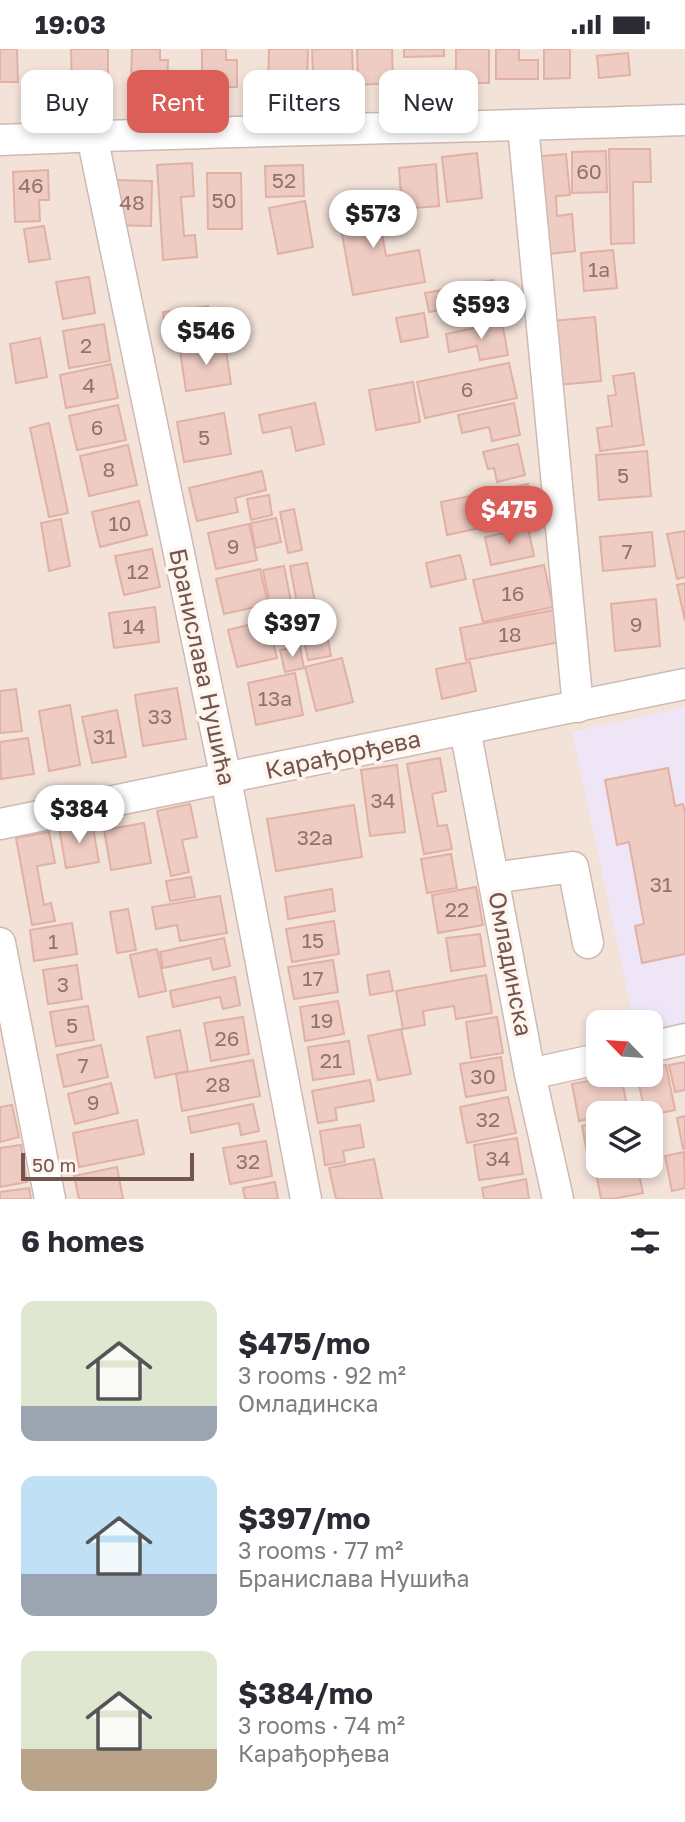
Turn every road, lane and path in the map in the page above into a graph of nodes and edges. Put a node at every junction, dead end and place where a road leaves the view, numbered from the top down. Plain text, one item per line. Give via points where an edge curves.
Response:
1 (685, 120) edge
2 (523, 126) junction
3 (92, 136) junction
4 (0, 140) edge
5 (685, 684) edge
6 (578, 707) junction
7 (465, 729) junction
8 (226, 779) junction
9 (0, 824) edge
10 (494, 879) junction
11 (0, 943) edge
12 (588, 943) dead end
13 (685, 1039) edge
14 (663, 1044) edge
15 (586, 1062) edge
16 (530, 1074) junction
17 (50, 1199) edge
18 (306, 1199) edge
19 (558, 1199) edge

1 - 2 street
2 - 3 street
2 - 6 street
3 - 4 street
3 - 8 street, Бранислава Нушића
5 - 6 street, Карађорђева
6 - 7 street, Карађорђева
7 - 8 street, Карађорђева
7 - 10 street, Омладинска
8 - 9 street, Карађорђева
8 - 18 street, Бранислава Нушића
10 - 12 street via 573,867
10 - 16 street, Омладинска
11 - 17 street
13 - 14 street
15 - 16 street
16 - 19 street, Омладинска

